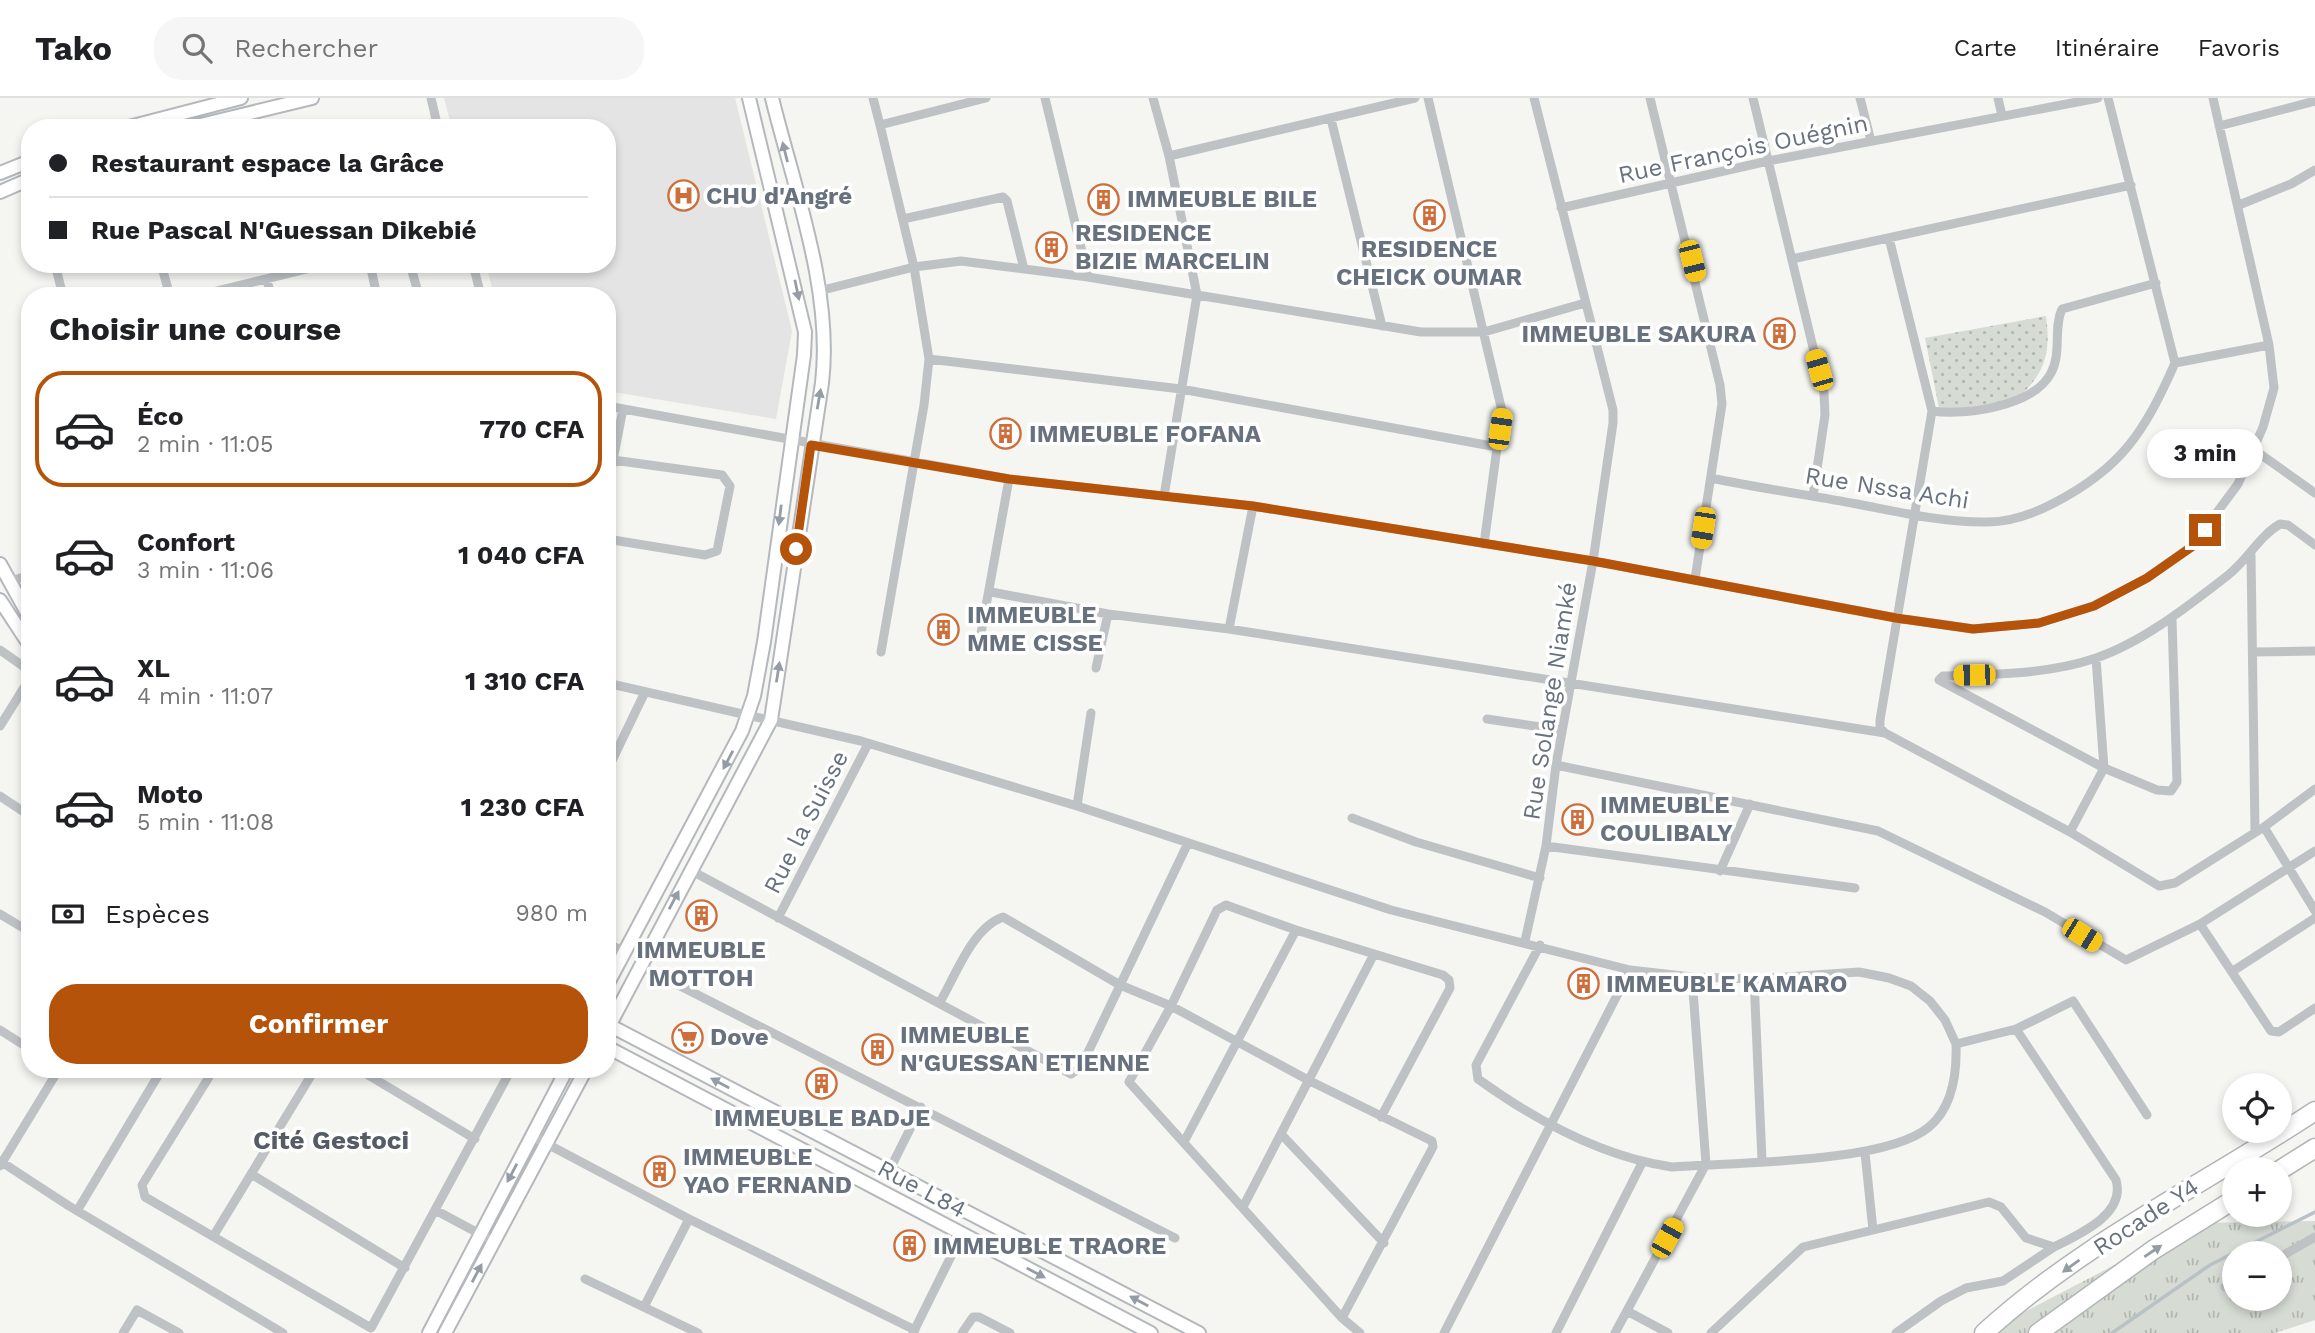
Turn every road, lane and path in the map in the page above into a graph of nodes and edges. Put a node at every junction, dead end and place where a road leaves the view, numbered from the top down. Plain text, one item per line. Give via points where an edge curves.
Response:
1 (241, 98) edge
2 (312, 98) edge
3 (431, 98) edge
4 (749, 98) edge
5 (772, 98) edge
6 (873, 98) edge
7 (986, 98) edge
8 (1045, 98) edge
9 (1153, 98) edge
10 (1415, 98) edge
11 (1428, 98) edge
12 (1534, 98) edge
13 (1650, 98) edge
14 (1753, 98) edge
15 (1860, 98) edge
16 (1998, 98) edge
17 (2098, 98) edge
18 (2108, 98) edge
19 (2213, 98) edge
20 (2315, 101) edge
21 (2002, 116) junction
22 (1331, 118) junction
23 (160, 119) edge
24 (225, 119) edge
25 (436, 119) edge
26 (880, 125) junction
27 (2219, 126) junction
28 (1871, 141) junction
29 (1169, 156) junction
30 (1768, 161) junction
31 (21, 165) edge
32 (2315, 170) edge
33 (0, 173) edge
34 (21, 183) edge
35 (1673, 184) junction
36 (2131, 185) junction
37 (0, 192) edge
38 (2239, 205) junction
39 (1561, 208) junction
40 (903, 219) junction
41 (1889, 238) junction
42 (811, 256) junction
43 (1793, 259) junction
44 (790, 261) junction
45 (914, 267) junction
46 (1024, 269) junction
47 (293, 273) edge
48 (1088, 277) junction
49 (267, 280) junction
50 (2156, 283) junction
51 (236, 287) edge
52 (269, 287) edge
53 (819, 291) junction
54 (1196, 295) junction
55 (1585, 303) junction
56 (1382, 326) junction
57 (1484, 332) junction
58 (2269, 345) junction
59 (929, 359) junction
60 (2175, 363) junction
61 (1181, 390) junction
62 (616, 408) edge
63 (623, 409) junction
64 (1932, 411) junction
65 (616, 436) edge
66 (791, 441) junction
67 (811, 445) junction
68 (1497, 446) junction
69 (2253, 449) junction
70 (616, 461) edge
71 (913, 463) junction
72 (1711, 478) junction
73 (1009, 479) junction
74 (2315, 493) edge
75 (1164, 496) junction
76 (1812, 496) junction
77 (1253, 506) junction
78 (1915, 515) junction
79 (616, 540) edge
80 (1483, 544) junction
81 (2315, 545) edge
82 (2251, 555) junction
83 (1593, 561) junction
84 (0, 564) edge
85 (21, 578) edge
86 (1695, 579) junction
87 (8, 582) junction
88 (991, 592) junction
89 (0, 600) edge
90 (21, 603) edge
91 (1108, 614) junction
92 (1896, 618) junction
93 (2172, 618) junction
94 (1229, 629) junction
95 (21, 632) edge
96 (0, 650) edge
97 (978, 650) dead end
98 (2315, 651) edge
99 (881, 652) dead end
100 (2254, 652) junction
101 (2096, 658) junction
102 (21, 665) edge
103 (1096, 668) dead end
104 (616, 685) edge
105 (1570, 685) junction
106 (21, 692) edge
107 (645, 692) junction
108 (1091, 713) dead end
109 (749, 715) junction
110 (1487, 719) dead end
111 (771, 720) junction
112 (0, 726) edge
113 (1562, 730) junction
114 (1885, 733) junction
115 (868, 744) junction
116 (616, 752) edge
117 (1556, 765) junction
118 (2105, 768) junction
119 (2315, 789) edge
120 (0, 796) edge
121 (1750, 804) junction
122 (1077, 806) junction
123 (21, 810) edge
124 (1352, 818) dead end
125 (2259, 830) junction
126 (2070, 831) junction
127 (1188, 843) junction
128 (1546, 846) junction
129 (2315, 851) edge
130 (2290, 867) junction
131 (690, 870) junction
132 (1720, 871) junction
133 (1540, 878) junction
134 (1855, 888) dead end
135 (2315, 911) edge
136 (0, 914) edge
137 (778, 918) junction
138 (2315, 918) edge
139 (2200, 924) junction
140 (21, 926) edge
141 (1296, 930) junction
142 (1525, 941) junction
143 (1539, 945) junction
144 (616, 948) edge
145 (624, 952) junction
146 (1373, 956) junction
147 (639, 965) junction
148 (616, 968) edge
149 (1630, 970) junction
150 (2233, 971) junction
151 (1692, 977) junction
152 (1754, 979) junction
153 (1120, 985) junction
154 (940, 1002) junction
155 (1171, 1006) junction
156 (2315, 1008) edge
157 (616, 1011) edge
158 (0, 1030) edge
159 (2016, 1030) junction
160 (616, 1031) edge
161 (21, 1043) edge
162 (1239, 1043) junction
163 (1956, 1044) junction
164 (616, 1052) edge
165 (53, 1078) edge
166 (157, 1078) edge
167 (209, 1078) edge
168 (310, 1078) edge
169 (373, 1078) edge
170 (506, 1078) edge
171 (562, 1078) edge
172 (581, 1078) edge
173 (1310, 1081) junction
174 (921, 1107) junction
175 (2315, 1111) edge
176 (2147, 1115) dead end
177 (1381, 1117) junction
178 (1553, 1126) junction
179 (1282, 1135) junction
180 (532, 1136) junction
181 (475, 1139) junction
182 (1184, 1142) junction
183 (545, 1143) junction
184 (2315, 1148) edge
185 (1865, 1153) junction
186 (1762, 1160) junction
187 (2292, 1162) edge
188 (1, 1163) edge
189 (1642, 1163) junction
190 (1706, 1164) junction
191 (888, 1171) junction
192 (251, 1174) junction
193 (1243, 1207) junction
194 (2222, 1207) edge
195 (77, 1211) junction
196 (437, 1211) junction
197 (689, 1219) junction
198 (1001, 1230) junction
199 (1873, 1230) junction
200 (481, 1233) junction
201 (962, 1234) junction
202 (214, 1235) junction
203 (2315, 1237) edge
204 (1175, 1238) dead end
205 (493, 1241) junction
206 (1384, 1243) junction
207 (2054, 1247) junction
208 (991, 1249) junction
209 (2292, 1250) edge
210 (405, 1268) junction
211 (585, 1279) dead end
212 (645, 1305) junction
213 (1626, 1311) junction
214 (1342, 1318) junction
215 (914, 1331) edge
216 (123, 1333) edge
217 (179, 1333) edge
218 (283, 1333) edge
219 (429, 1333) edge
220 (445, 1333) edge
221 (698, 1333) edge
222 (962, 1333) edge
223 (1010, 1333) edge
224 (1151, 1333) edge
225 (1199, 1333) edge
226 (1360, 1333) edge
227 (1444, 1333) edge
228 (1556, 1333) edge
229 (1615, 1333) edge
230 (1668, 1333) edge
231 (1711, 1333) edge
232 (1896, 1333) edge
233 (1984, 1333) edge
234 (2038, 1333) edge

1 - 23 main road
2 - 24 main road
3 - 25 street
4 - 44 main road
42 -> 5 main road
6 - 26 street
7 - 26 street
8 - 48 street
9 - 29 street
10 - 22 street
11 - 57 street
12 - 39 street, Rue Solange Niamké
13 - 35 street
14 - 30 street
15 - 28 street
16 - 21 street
17 - 21 street, Rue François Ouégnin
18 - 36 street
19 - 27 street
20 - 27 street
21 - 28 street, Rue François Ouégnin
22 - 29 street
22 - 56 street
26 - 40 street
27 - 38 street
28 - 30 street, Rue François Ouégnin
29 - 54 street
30 - 35 street, Rue François Ouégnin
30 - 43 street
31 - 33 main road
32 - 38 street
34 - 37 main road
35 - 39 street, Rue François Ouégnin
35 - 72 street via 1720,385 1722,404
36 - 41 street
36 - 50 street
38 - 58 street
39 - 55 street, Rue Solange Niamké
40 - 45 street
40 - 46 street via 1003,197
41 - 43 street
41 - 64 street
42 - 44 main road
42 - 53 main road
43 - 76 street via 1824,393 1825,415
44 -> 66 main road via 805,332
45 - 46 street via 961,261
45 - 53 street
45 - 59 street
46 - 48 street
47 - 49 street
48 - 54 street
49 - 51 street
49 - 52 street
50 - 60 street
50 - 64 street via 2062,309 2051,373 2034,394 1997,405
67 -> 53 main road via 825,358
54 - 56 street
54 - 61 street
55 - 57 street
55 - 83 street, Rue Solange Niamké via 1614,410
56 - 57 street via 1421,332
57 - 68 street via 1502,411
58 - 60 street
58 - 69 street via 2274,388
59 - 61 street
59 - 71 street
60 - 78 street, Rue Nssa Achi via 2157,404 2132,442 2088,485 2011,520 1987,523
61 - 68 street
61 - 75 street
62 - 63 street
63 - 65 street
63 - 66 street
64 - 78 street
66 - 67 street
66 -> 109 main road via 764,642
67 - 71 street
111 -> 67 main road
68 - 80 street
69 - 74 street
69 - 92 street via 2238,484 2193,546 2147,578 2094,606 2039,623 1973,629
70 - 79 street via 722,474 730,486 717,551 705,555
71 - 73 street
71 - 99 street
72 - 76 street, Rue Nssa Achi
72 - 86 street
73 - 75 street
73 - 88 street
75 - 77 street
76 - 78 street, Rue Nssa Achi
77 - 80 street
77 - 94 street
78 - 92 street
80 - 83 street
81 - 82 street via 2280,524
82 - 93 street
82 - 100 street
83 - 86 street
83 - 105 street, Rue Solange Niamké
84 - 87 main road
85 - 87 street
86 - 92 street
87 - 90 main road
88 - 91 street
88 - 97 street
89 - 95 main road
91 - 94 street
91 - 103 street
92 - 114 street via 1880,720
93 - 101 street
93 - 118 street via 2177,782 2171,790 2157,790
94 - 105 street
96 - 102 street
98 - 100 street
100 - 125 street
101 - 118 street
101 - 118 street via 2021,673 1943,676 1939,680
104 - 107 street
105 - 113 street, Rue Solange Niamké
105 - 114 street
106 - 112 street
107 - 109 street
107 - 116 street
108 - 122 street
109 - 111 street
109 -> 145 main road
110 - 113 street
111 - 115 street
111 - 131 main road
113 - 117 street, Rue Solange Niamké
114 - 126 street
115 - 122 street
115 - 137 street, Rue la Suisse
117 - 121 street
117 - 128 street, Rue Solange Niamké
118 - 126 street
119 - 125 street
120 - 123 street
121 - 132 street
121 - 139 street via 1896,838 2045,912 2126,960
122 - 127 street
124 - 133 street
125 - 126 street via 2175,883 2159,886
125 - 130 street
127 - 142 street via 1391,910
127 - 153 street
128 - 132 street
128 - 133 street, Rue Solange Niamké
129 - 130 street
130 - 135 street
130 - 139 street
131 - 137 street
147 -> 131 main road
132 - 134 street
133 - 142 street, Rue Solange Niamké
136 - 140 street
137 - 154 street
138 - 150 street
139 - 150 street
141 - 146 street
141 - 155 street via 1221,906
141 - 162 street
142 - 143 street
143 - 149 street
143 - 178 street via 1476,1065 1478,1079
144 - 145 street
145 - 148 main road
146 - 173 street
146 - 177 street via 1443,975 1450,988
147 - 157 main road
147 - 174 street
149 - 151 street
149 - 178 street
150 - 156 street via 2274,1033
151 - 152 street
151 - 190 street
152 - 163 street via 1859,972 1889,978 1911,986 1930,1001
152 - 186 street
153 - 154 street via 1003,917 981,932
153 - 154 street via 1081,1067 1070,1074
153 - 155 street
155 - 162 street
155 - 182 street via 1129,1082
158 - 161 street
159 - 163 street
159 - 176 street via 2073,1001
159 - 207 street via 2119,1190 2111,1211
191 -> 160 main road, Rue L84
162 - 173 street
162 - 182 street
163 - 185 street via 1954,1085 1931,1126 1900,1144
164 - 201 main road, Rue L84
165 - 188 street
166 - 195 street
167 - 202 street via 141,1191
168 - 192 street
169 - 181 street
170 - 181 street
171 - 180 main road
172 - 183 main road
173 - 177 street
173 - 179 street
174 - 191 street
174 - 204 street
175 -> 233 highway, Rocade Y4 via 2156,1208
177 - 206 street via 1432,1141 1433,1147
178 - 189 street
178 - 227 street
179 - 193 street
179 - 206 street
180 - 183 street
180 -> 200 main road
181 - 196 street
182 - 193 street
183 - 197 street
183 - 205 main road
184 - 187 highway
185 - 186 street
185 - 199 street
186 - 190 street
188 - 195 street
189 - 190 street via 1672,1167
189 - 228 street
190 - 213 street
191 - 198 main road, Rue L84
192 - 202 street
192 - 210 street
193 - 214 street
234 -> 194 highway, Rocade Y4 via 2152,1250
195 - 218 street
196 - 200 street
196 - 210 street
197 - 212 street
197 - 215 street
198 - 208 main road
225 -> 198 main road, Rue L84
199 - 207 street via 1989,1202 2000,1207 2026,1238
199 - 231 street via 1803,1247
200 - 205 street
200 - 219 main road
201 - 208 main road, Rue L84
201 - 215 street
202 - 210 street via 371,1328
203 - 209 street
220 -> 205 main road
206 - 214 street
207 - 232 street via 2004,1281 1966,1288 1941,1301
208 -> 224 main road, Rue L84
211 - 212 street
212 - 221 street
213 - 229 street
213 - 230 street
214 - 226 street
216 - 217 street via 137,1310
222 - 223 street via 973,1317

